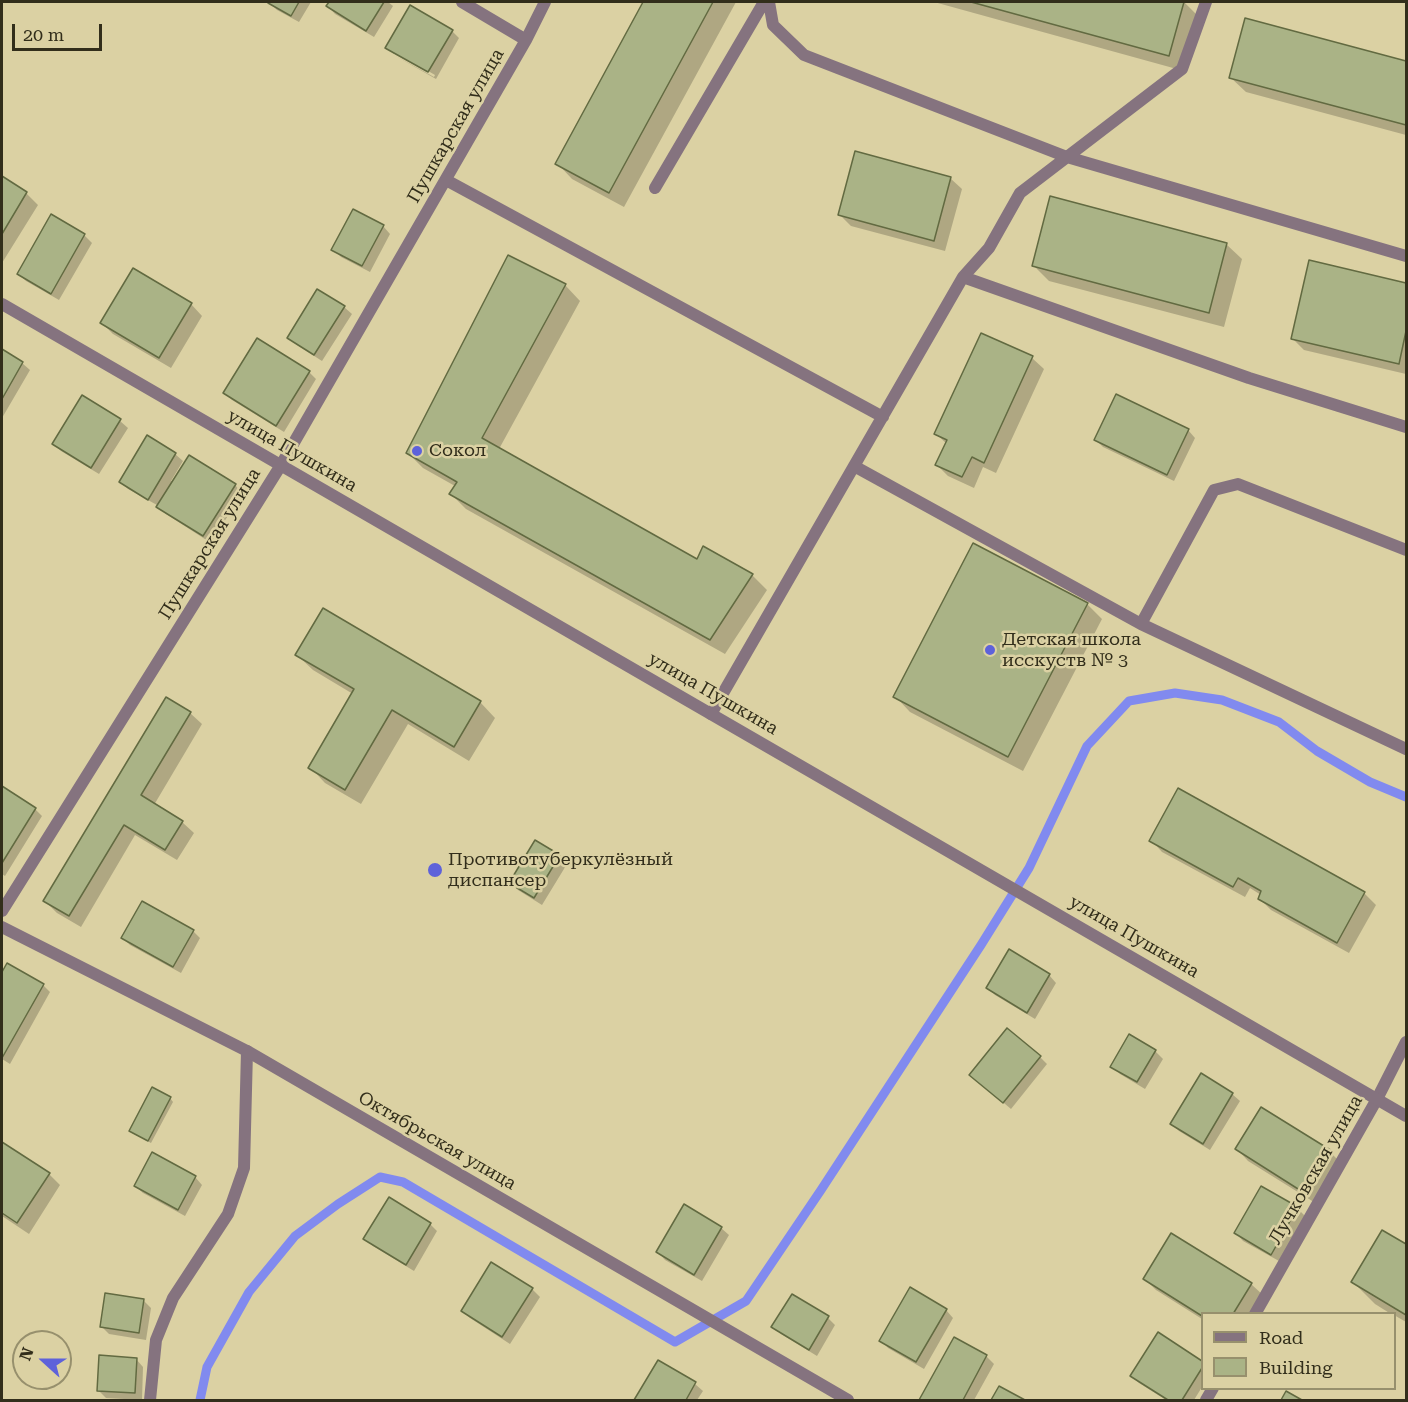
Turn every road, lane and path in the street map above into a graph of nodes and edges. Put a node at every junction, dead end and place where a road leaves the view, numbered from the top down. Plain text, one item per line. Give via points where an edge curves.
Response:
1 (462, 2) edge
2 (544, 2) edge
3 (764, 2) edge
4 (769, 2) edge
5 (1206, 2) edge
6 (526, 40) junction
7 (1067, 157) junction
8 (446, 180) junction
9 (655, 188) dead end
10 (1407, 256) edge
11 (963, 278) junction
12 (2, 303) edge
13 (883, 417) junction
14 (1407, 427) edge
15 (281, 465) junction
16 (854, 466) junction
17 (1407, 550) edge
18 (1141, 624) junction
19 (711, 714) junction
20 (1407, 749) edge
21 (2, 911) edge
22 (2, 927) edge
23 (1407, 1042) edge
24 (247, 1051) junction
25 (1377, 1099) junction
26 (1407, 1116) edge
27 (1256, 1312) edge
28 (150, 1401) edge
29 (848, 1401) edge

1 - 6 street
2 - 6 street, Пушкарская улица
3 - 9 street
4 - 7 street via 773,25 804,55
5 - 7 street via 1182,69
6 - 8 street, Пушкарская улица
7 - 10 street
7 - 11 street via 1020,193 988,248
8 - 13 street
8 - 15 street, Пушкарская улица
11 - 13 street
11 - 14 street via 1249,378
12 - 15 street, улица Пушкина
13 - 16 street
15 - 19 street, улица Пушкина
15 - 21 street, Пушкарская улица
16 - 18 street
16 - 19 street
17 - 18 street via 1238,484 1214,490
18 - 20 street
19 - 25 street, улица Пушкина
22 - 24 street, Октябрьская улица
23 - 25 street, Лучковская улица
24 - 28 street via 244,1168 228,1214 173,1298 156,1340
24 - 29 street, Октябрьская улица
25 - 26 street, улица Пушкина
25 - 27 street, Лучковская улица

